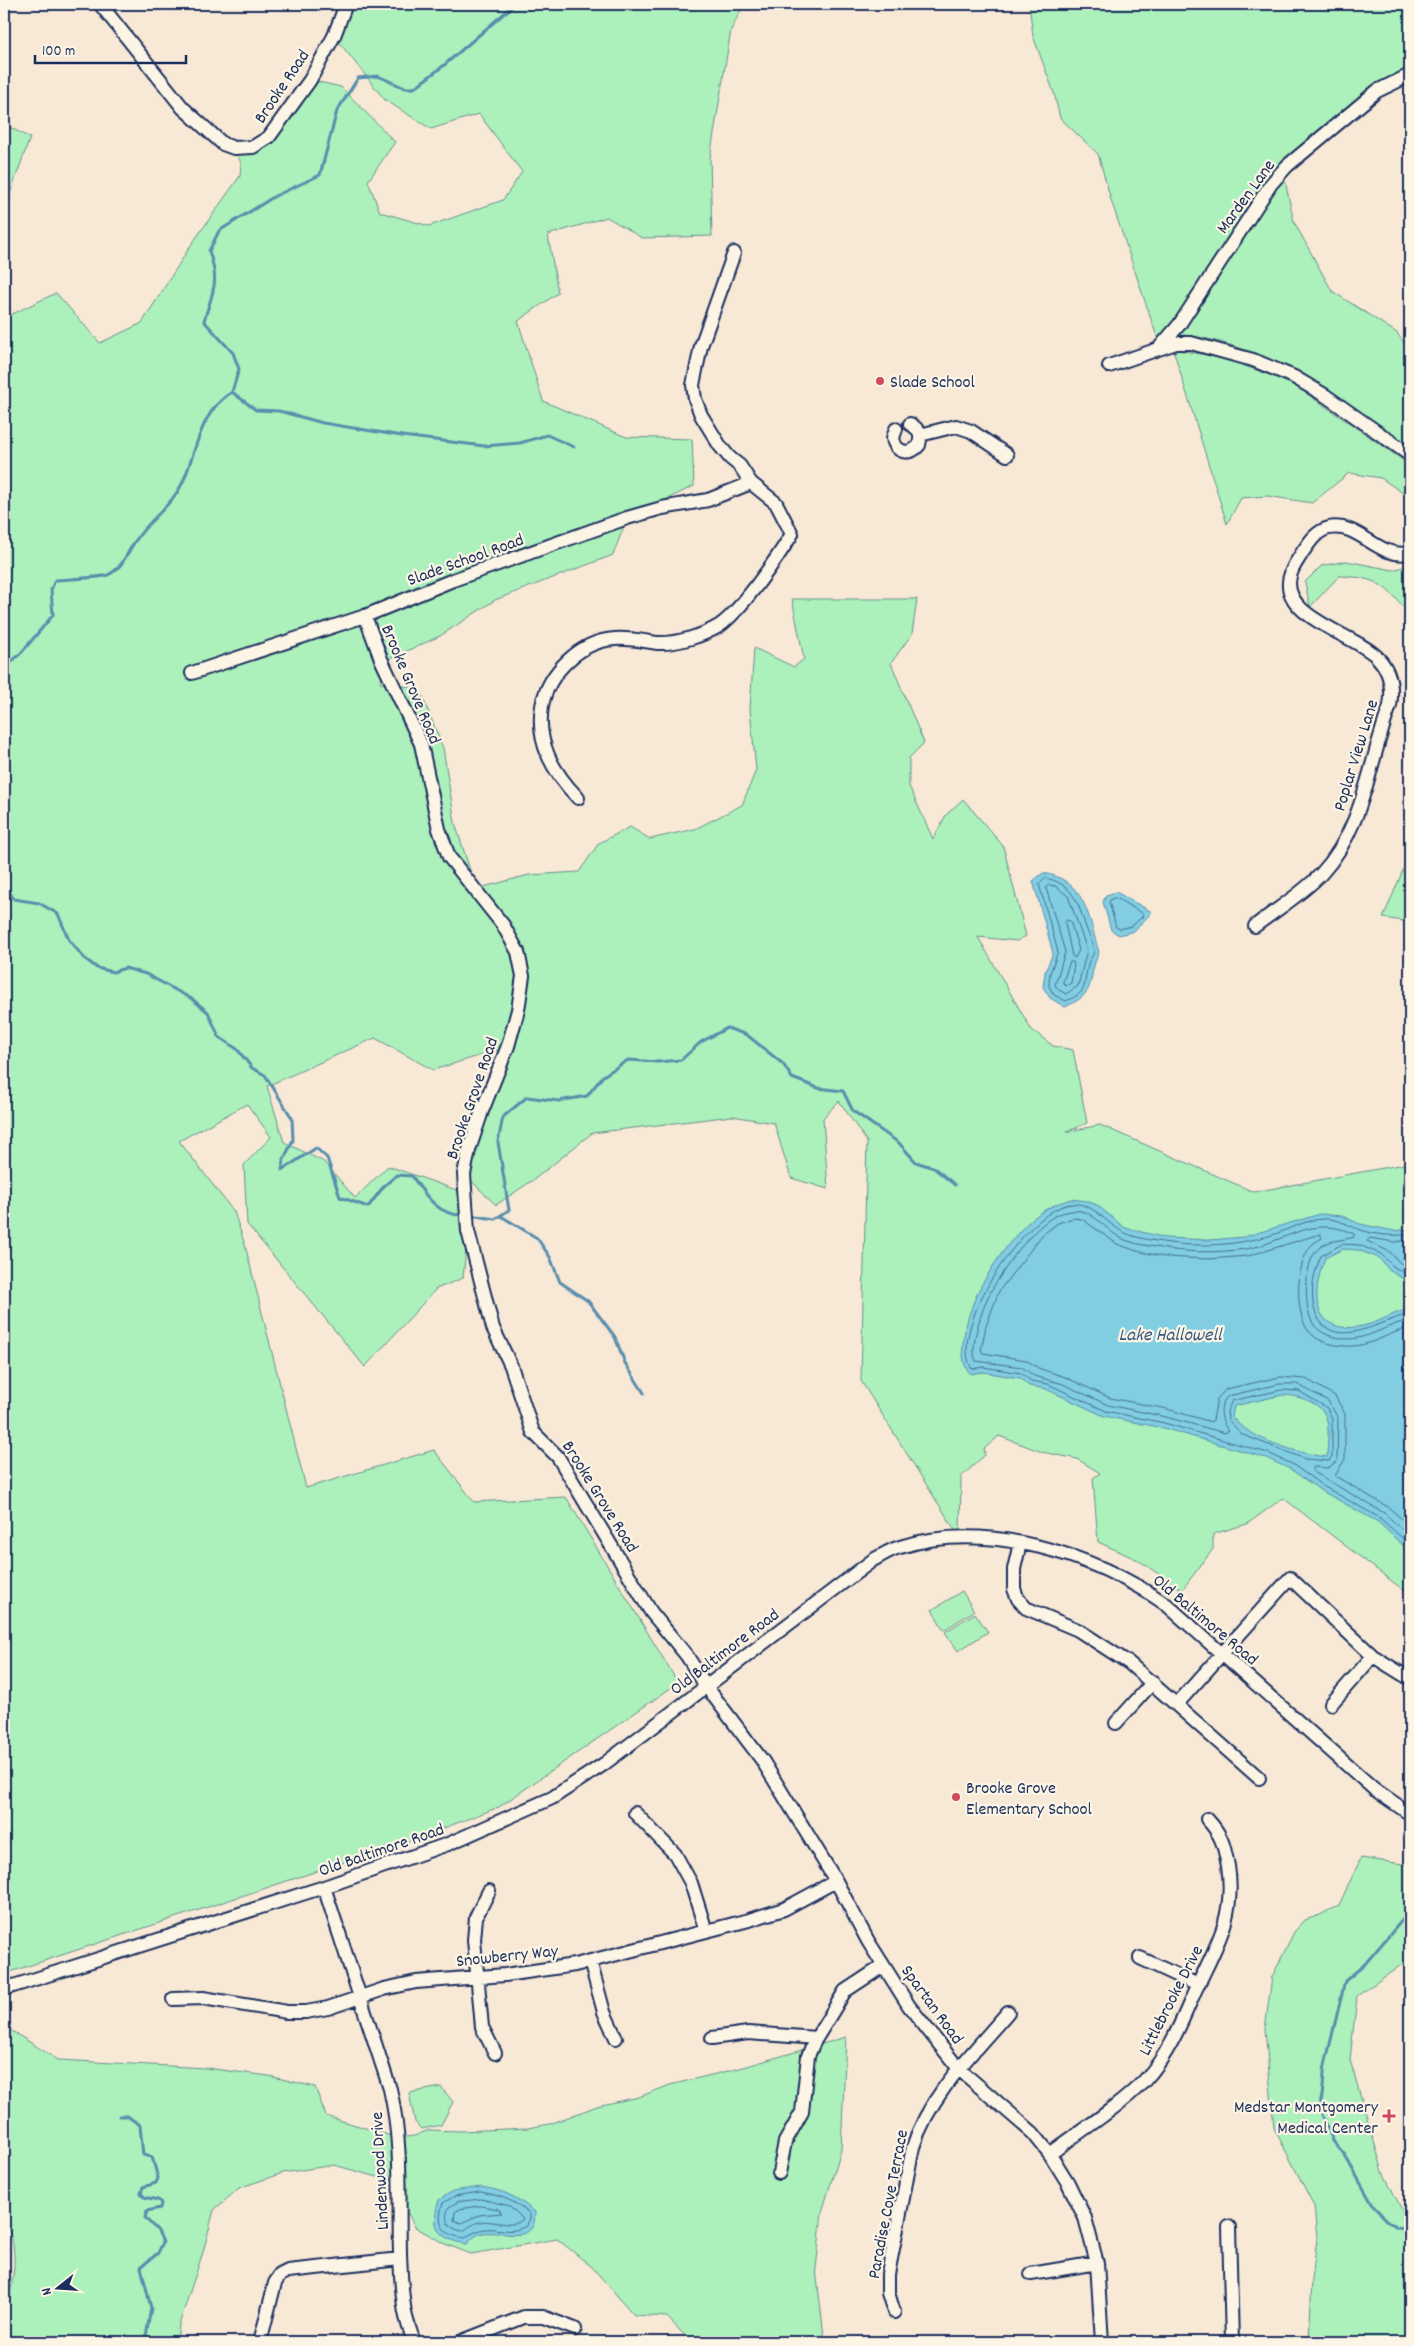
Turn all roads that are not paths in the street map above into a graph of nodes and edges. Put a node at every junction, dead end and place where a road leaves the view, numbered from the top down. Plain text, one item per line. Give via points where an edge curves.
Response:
1 (100, 4) edge
2 (346, 4) edge
3 (1410, 75) edge
4 (734, 253) dead end
5 (1160, 347) junction
6 (1109, 366) dead end
7 (910, 424) dead end
8 (896, 429) dead end
9 (920, 435) junction
10 (1007, 455) dead end
11 (1410, 455) edge
12 (751, 483) junction
13 (1410, 552) edge
14 (365, 616) junction
15 (192, 673) dead end
16 (578, 798) dead end
17 (1255, 926) dead end
18 (1020, 1543) junction
19 (1221, 1654) junction
20 (1373, 1656) junction
21 (1410, 1679) edge
22 (1152, 1682) junction
23 (706, 1686) junction
24 (1177, 1704) junction
25 (1331, 1704) dead end
26 (1116, 1723) dead end
27 (1259, 1778) dead end
28 (635, 1813) dead end
29 (1410, 1814) edge
30 (1207, 1819) dead end
31 (836, 1881) junction
32 (324, 1888) junction
33 (489, 1891) dead end
34 (706, 1931) junction
35 (1140, 1958) dead end
36 (590, 1960) junction
37 (883, 1966) junction
38 (478, 1977) junction
39 (1198, 1985) junction
40 (4, 1989) edge
41 (360, 1997) junction
42 (173, 1999) dead end
43 (1008, 2012) dead end
44 (616, 2038) dead end
45 (712, 2038) dead end
46 (816, 2038) junction
47 (495, 2053) dead end
48 (959, 2069) junction
49 (1050, 2154) junction
50 (779, 2173) dead end
51 (1229, 2227) dead end
52 (400, 2260) junction
53 (1097, 2263) junction
54 (1031, 2274) dead end
55 (894, 2312) dead end
56 (575, 2329) dead end
57 (260, 2342) edge
58 (414, 2342) edge
59 (460, 2342) edge
60 (1102, 2342) edge
61 (1232, 2342) edge

1 - 2 street, Brooke Road via 183,108 223,144 234,148 253,147 269,137 313,75 334,36
3 - 5 street, Marden Lane via 1377,92 1287,166 1271,184 1179,325
4 - 12 street via 701,346 693,385 695,399 712,435
5 - 6 street
5 - 11 street via 1191,344 1253,360 1294,377
7 - 9 street
8 - 9 street via 893,443 903,452 916,448
9 - 10 street via 956,426
12 - 14 street, Slade School Road via 708,500 627,518 453,580
12 - 16 street via 776,503 792,534 730,616 718,626 675,642 631,638 603,641 572,657 554,676 545,693 542,740 554,770
13 - 17 street, Poplar View Lane via 1394,554 1354,532 1329,528 1316,534 1290,575 1290,592 1299,608 1377,656 1386,668 1392,690 1357,814 1339,849 1321,874
14 - 15 street, Slade School Road
14 - 23 street, Brooke Grove Road via 381,659 421,744 439,829 450,857 503,925 518,952 523,976 508,1046 482,1111 464,1174 467,1222 493,1328 511,1366 533,1432 558,1457 651,1612 687,1656
18 - 19 street, Old Baltimore Road via 1086,1561 1139,1586 1167,1605
18 - 22 street via 1014,1569 1014,1588 1026,1608 1078,1630
18 - 23 street, Old Baltimore Road via 966,1538 928,1540 898,1547 873,1560
19 - 20 street via 1290,1578
19 - 24 street
19 - 29 street, Old Baltimore Road via 1374,1789
20 - 21 street
20 - 25 street
22 - 24 street
22 - 26 street
23 - 31 street, Spartan Road via 762,1760
23 - 32 street, Old Baltimore Road via 604,1764 552,1798 448,1844
24 - 27 street
28 - 34 street via 675,1854 691,1883
30 - 39 street, Littlebrooke Drive via 1220,1834 1230,1891 1224,1929
31 - 34 street, Snowberry Way via 784,1908
31 - 37 street, Spartan Road
32 - 40 street, Old Baltimore Road
32 - 41 street, Lindenwood Drive
33 - 38 street via 476,1917 474,1940
34 - 36 street, Snowberry Way
35 - 39 street
36 - 38 street, Snowberry Way via 575,1965
36 - 44 street via 604,2012
37 - 46 street via 845,1991
37 - 48 street, Spartan Road
38 - 41 street, Snowberry Way via 416,1982
38 - 47 street via 482,2027
39 - 49 street, Littlebrooke Drive via 1169,2050 1154,2069 1130,2094
41 - 42 street, Snowberry Way via 328,2008 288,2012 202,1998
41 - 52 street, Lindenwood Drive via 396,2116 400,2155
43 - 48 street, Paradise Cove Terrace
45 - 46 street via 748,2033
46 - 50 street via 808,2056 802,2112 785,2142
48 - 49 street, Spartan Road via 1014,2115
48 - 55 street, Paradise Cove Terrace via 931,2104 913,2147 888,2274 888,2293
49 - 53 street, Spartan Road via 1085,2218
51 - 61 street
52 - 57 street via 288,2271 275,2283
52 - 58 street, Lindenwood Drive via 404,2307
53 - 54 street
53 - 60 street, Spartan Road
56 - 59 street via 543,2317 524,2317

